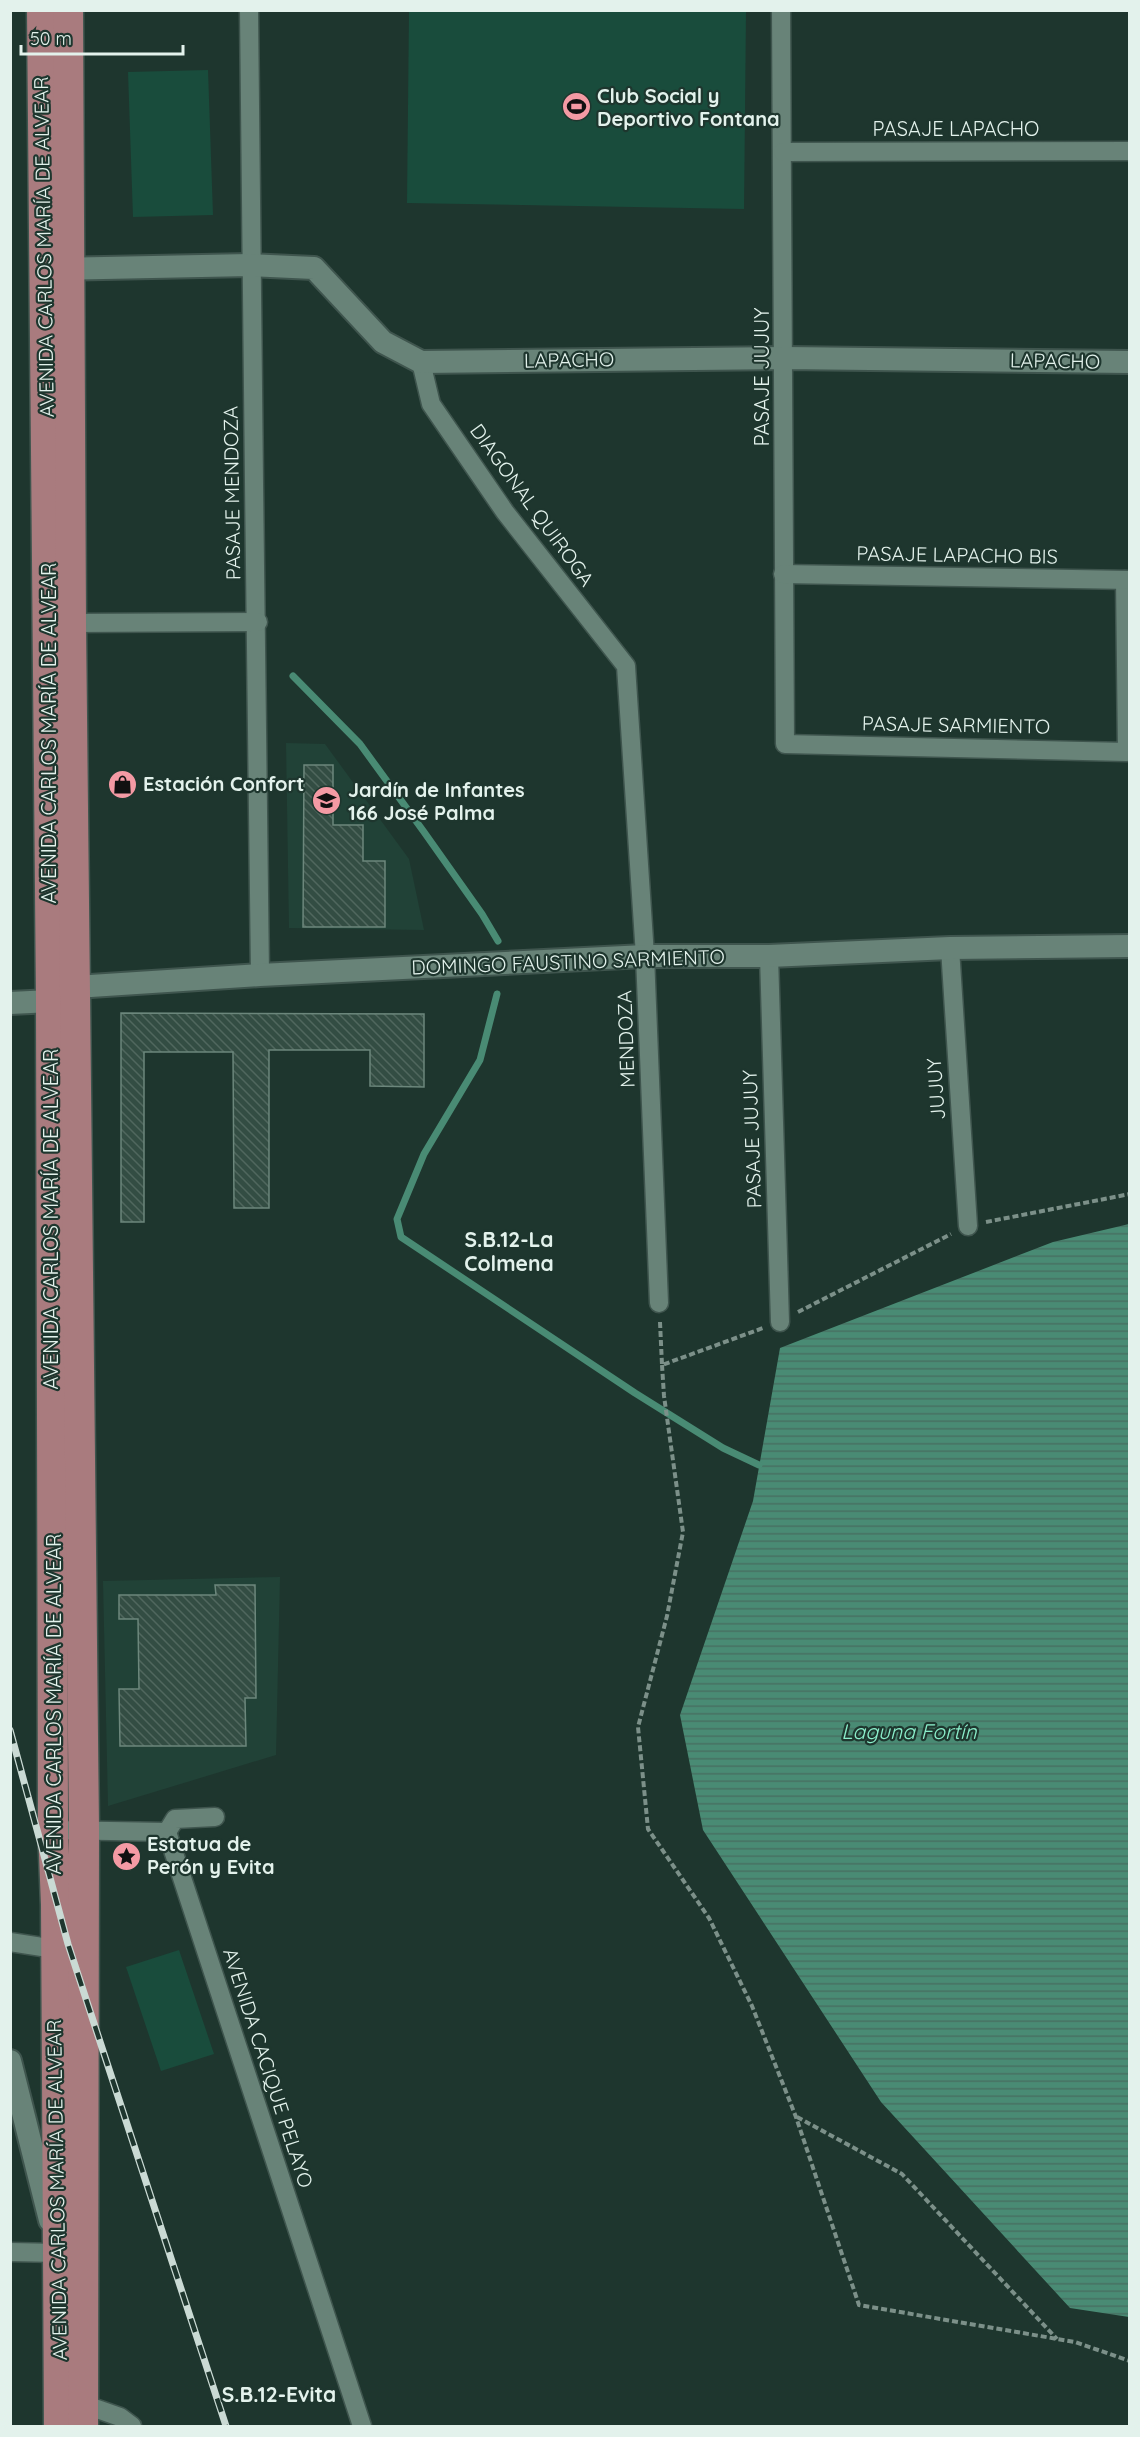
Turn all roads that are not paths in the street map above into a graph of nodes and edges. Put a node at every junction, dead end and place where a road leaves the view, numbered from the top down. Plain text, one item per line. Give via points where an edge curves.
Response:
1 (42, 10) edge
2 (68, 10) edge
3 (249, 10) edge
4 (781, 10) edge
5 (783, 152) junction
6 (1130, 152) edge
7 (250, 265) junction
8 (58, 269) junction
9 (784, 358) junction
10 (421, 362) junction
11 (1130, 362) edge
12 (783, 574) junction
13 (1127, 580) edge
14 (258, 622) junction
15 (71, 623) junction
16 (626, 666) joint
17 (785, 744) joint
18 (1130, 946) edge
19 (950, 948) junction
20 (645, 956) junction
21 (769, 956) junction
22 (260, 975) junction
23 (63, 994) junction
24 (10, 1003) edge
25 (968, 1226) road end
26 (659, 1303) road end
27 (780, 1322) road end
28 (215, 1817) dead end
29 (84, 1829) junction
30 (53, 1830) junction
31 (167, 1832) junction
32 (83, 1939) junction
33 (10, 1942) edge
34 (55, 1949) junction
35 (10, 2061) edge
36 (10, 2252) edge
37 (71, 2253) junction
38 (83, 2415) edge
39 (59, 2427) edge
40 (132, 2427) edge
41 (362, 2427) edge

1 - 8 main road, AVENIDA CARLOS MARÍA DE ALVEAR
2 - 8 main road, AVENIDA CARLOS MARÍA DE ALVEAR
3 - 7 street, PASAJE MENDOZA
4 - 5 street, PASAJE JUJUY
5 - 6 street, PASAJE LAPACHO
5 - 9 street, PASAJE JUJUY
7 - 8 street, LAPACHO
7 - 10 street, LAPACHO via 314,268 383,342
7 - 14 street, PASAJE MENDOZA
8 - 15 main road, AVENIDA CARLOS MARÍA DE ALVEAR
8 - 23 main road, AVENIDA CARLOS MARÍA DE ALVEAR
9 - 10 street, LAPACHO
9 - 11 street, LAPACHO
9 - 12 street, PASAJE JUJUY
10 - 16 street, DIAGONAL QUIROGA via 431,404 504,512
12 - 13 street, PASAJE LAPACHO BIS
12 - 17 street, PASAJE JUJUY
13 - 17 street, PASAJE SARMIENTO via 1127,752
14 - 15 street
14 - 22 street, PASAJE MENDOZA
15 - 23 main road, AVENIDA CARLOS MARÍA DE ALVEAR
16 - 20 street, MENDOZA
18 - 19 street, DOMINGO FAUSTINO SARMIENTO
19 - 21 street, DOMINGO FAUSTINO SARMIENTO
19 - 25 street, JUJUY
20 - 21 street, DOMINGO FAUSTINO SARMIENTO
20 - 22 street, DOMINGO FAUSTINO SARMIENTO
20 - 26 street, MENDOZA
21 - 27 street, PASAJE JUJUY
22 - 23 street, DOMINGO FAUSTINO SARMIENTO
23 - 24 street, DOMINGO FAUSTINO SARMIENTO
23 - 29 main road, AVENIDA CARLOS MARÍA DE ALVEAR
23 - 30 main road, AVENIDA CARLOS MARÍA DE ALVEAR
28 - 31 street via 175,1819
29 - 30 street
29 - 31 street
29 - 32 main road, AVENIDA CARLOS MARÍA DE ALVEAR
30 - 34 main road, AVENIDA CARLOS MARÍA DE ALVEAR
31 - 41 street, AVENIDA CACIQUE PELAYO
32 - 34 street
32 - 37 main road, AVENIDA CARLOS MARÍA DE ALVEAR
33 - 34 street
34 - 37 main road, AVENIDA CARLOS MARÍA DE ALVEAR
35 - 37 street
36 - 37 street
37 - 38 main road, AVENIDA CARLOS MARÍA DE ALVEAR
37 - 39 main road, AVENIDA CARLOS MARÍA DE ALVEAR
38 - 40 street via 120,2417

